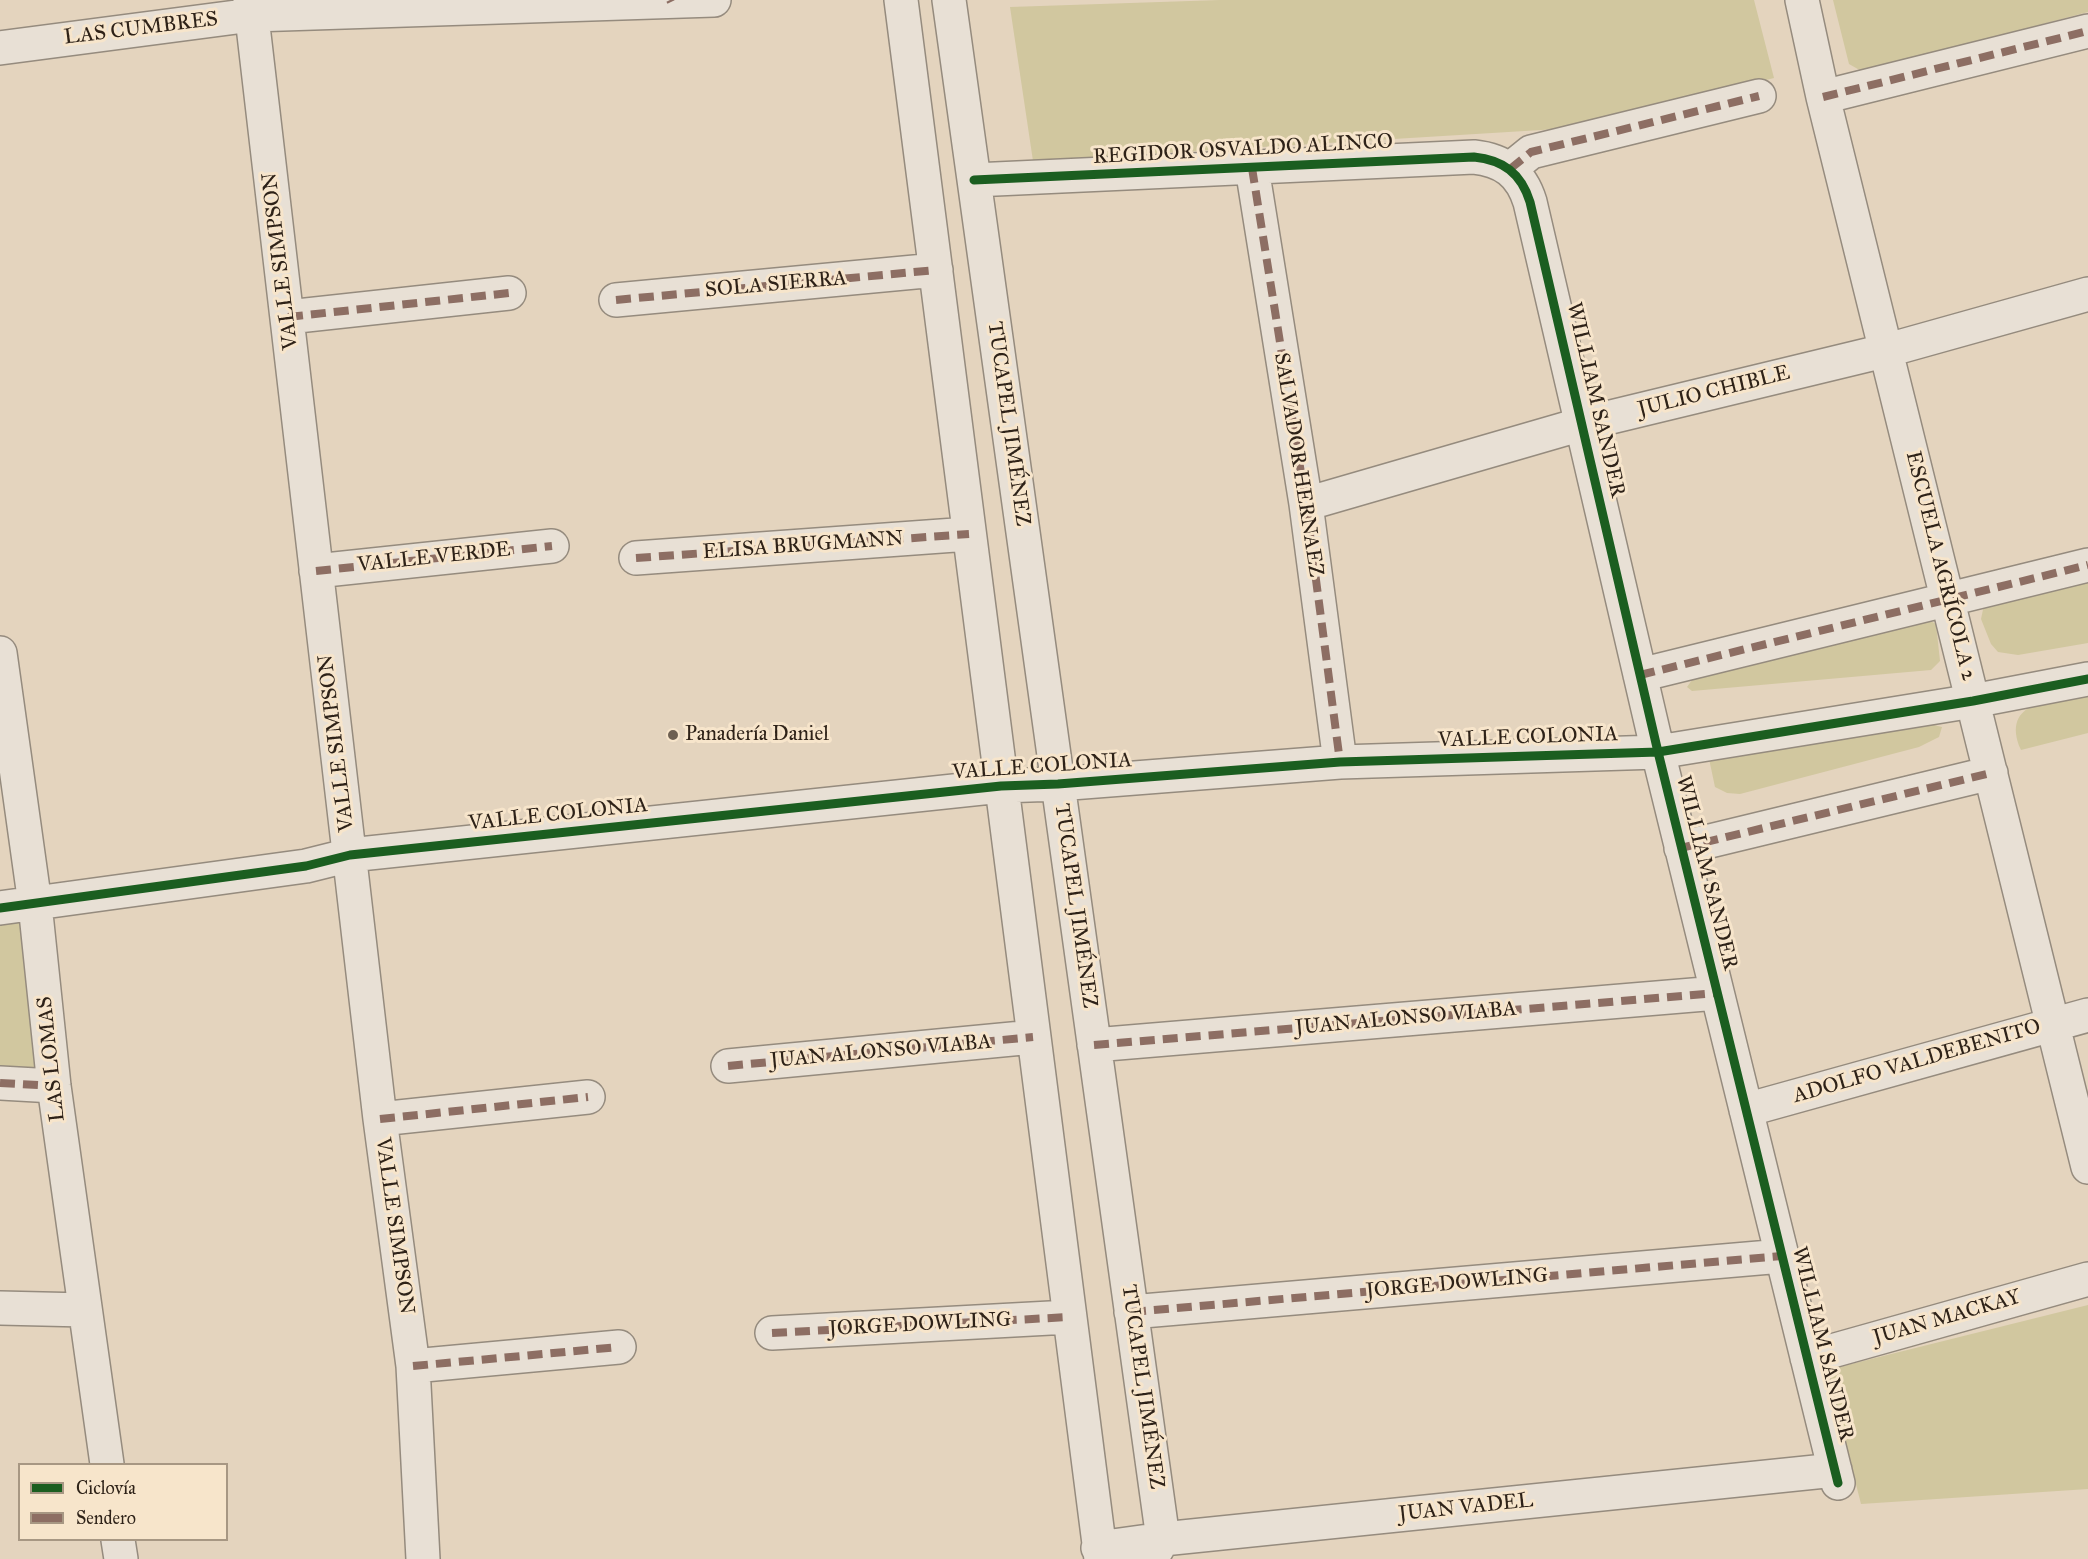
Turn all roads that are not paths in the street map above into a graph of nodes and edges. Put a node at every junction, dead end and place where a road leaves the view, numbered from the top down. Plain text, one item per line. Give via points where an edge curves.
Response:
1 (714, 0) edge
2 (901, 0) edge
3 (949, 0) edge
4 (1802, 0) edge
5 (671, 1) edge
6 (251, 7) edge
7 (2088, 31) edge
8 (0, 48) edge
9 (1759, 96) dead end
10 (1823, 97) junction
11 (1252, 168) junction
12 (1510, 169) junction
13 (974, 180) junction
14 (936, 270) junction
15 (509, 293) dead end
16 (2088, 294) edge
17 (616, 300) dead end
18 (288, 317) junction
19 (1888, 350) junction
20 (1582, 424) junction
21 (1306, 504) junction
22 (969, 534) junction
23 (552, 546) dead end
24 (636, 558) dead end
25 (2088, 565) edge
26 (316, 571) junction
27 (1948, 600) junction
28 (0, 653) edge
29 (1640, 675) junction
30 (2088, 679) edge
31 (1973, 701) junction
32 (1658, 752) junction
33 (1340, 762) junction
34 (1991, 773) junction
35 (1058, 784) junction
36 (1001, 786) junction
37 (1681, 848) junction
38 (350, 855) junction
39 (35, 904) junction
40 (0, 908) edge
41 (1717, 993) junction
42 (2088, 1014) edge
43 (2052, 1023) junction
44 (1033, 1037) junction
45 (1094, 1045) junction
46 (728, 1066) dead end
47 (0, 1083) edge
48 (54, 1086) junction
49 (588, 1097) dead end
50 (1746, 1110) junction
51 (380, 1119) junction
52 (2088, 1167) edge
53 (1782, 1256) junction
54 (2088, 1279) edge
55 (0, 1308) edge
56 (85, 1310) junction
57 (1131, 1312) junction
58 (1068, 1317) junction
59 (772, 1333) dead end
60 (619, 1347) dead end
61 (1807, 1358) junction
62 (412, 1366) junction
63 (107, 1463) edge
64 (1836, 1477) joint
65 (118, 1541) edge
66 (1157, 1549) edge
67 (1099, 1554) edge
68 (121, 1559) edge
69 (423, 1559) edge

1 - 5 street, LAS CUMBRES
2 - 14 street
3 - 13 street, TUCAPEL JIMÉNEZ
4 - 10 street, ESCUELA AGRÍCOLA 2
5 - 6 street, LAS CUMBRES
6 - 8 street, LAS CUMBRES
6 - 18 street, VALLE SIMPSON
7 - 10 street
9 - 12 street via 1532,152
10 - 19 street, ESCUELA AGRÍCOLA 2
11 - 12 street, REGIDOR OSVALDO ALINCO via 1474,157 1499,162
11 - 13 street, REGIDOR OSVALDO ALINCO
11 - 21 street, SALVADOR HERNAEZ
12 - 20 street, WILLIAM SANDER via 1526,189 1530,202
13 - 35 street, TUCAPEL JIMÉNEZ
14 - 17 street, SOLA SIERRA
14 - 22 street
15 - 18 street
16 - 19 street, JULIO CHIBLE
18 - 26 street, VALLE SIMPSON
19 - 20 street, JULIO CHIBLE
19 - 27 street, ESCUELA AGRÍCOLA 2
20 - 21 street, JULIO CHIBLE
20 - 29 street, WILLIAM SANDER
21 - 33 street, SALVADOR HERNAEZ
22 - 24 street, ELISA BRUGMANN
22 - 36 street
23 - 26 street, VALLE VERDE
25 - 27 street
26 - 38 street, VALLE SIMPSON
27 - 29 street
27 - 31 street, ESCUELA AGRÍCOLA 2
28 - 39 street, LAS LOMAS
29 - 32 street, WILLIAM SANDER
30 - 31 street, VALLE COLONIA
31 - 32 street, VALLE COLONIA
31 - 34 street, ESCUELA AGRÍCOLA 2
32 - 33 street, VALLE COLONIA
32 - 37 street, WILLIAM SANDER
33 - 35 street, VALLE COLONIA
34 - 37 street
34 - 43 street, ESCUELA AGRÍCOLA 2
35 - 36 street, VALLE COLONIA
35 - 45 street, TUCAPEL JIMÉNEZ
36 - 38 street, VALLE COLONIA
36 - 44 street
37 - 41 street, WILLIAM SANDER
38 - 39 street, VALLE COLONIA via 306,866
38 - 51 street, VALLE SIMPSON
39 - 40 street, VALLE COLONIA
39 - 48 street, LAS LOMAS
41 - 45 street, JUAN ALONSO VIABA
41 - 50 street, WILLIAM SANDER
42 - 43 street, ADOLFO VALDEBENITO
43 - 50 street, ADOLFO VALDEBENITO
43 - 52 street, ESCUELA AGRÍCOLA 2
44 - 46 street, JUAN ALONSO VIABA
44 - 58 street
45 - 57 street, TUCAPEL JIMÉNEZ
47 - 48 street
48 - 56 street, LAS LOMAS
49 - 51 street
50 - 53 street, WILLIAM SANDER
51 - 62 street, VALLE SIMPSON
53 - 57 street, JORGE DOWLING
53 - 61 street, WILLIAM SANDER
54 - 61 street, JUAN MACKAY
55 - 56 street
56 - 63 street, LAS LOMAS
57 - 66 street, TUCAPEL JIMÉNEZ
58 - 59 street, JORGE DOWLING
58 - 67 street
60 - 62 street
61 - 64 street, WILLIAM SANDER
62 - 69 street, VALLE SIMPSON
64 - 66 street, JUAN VADEL
65 - 68 street
66 - 67 street, JUAN VADEL

